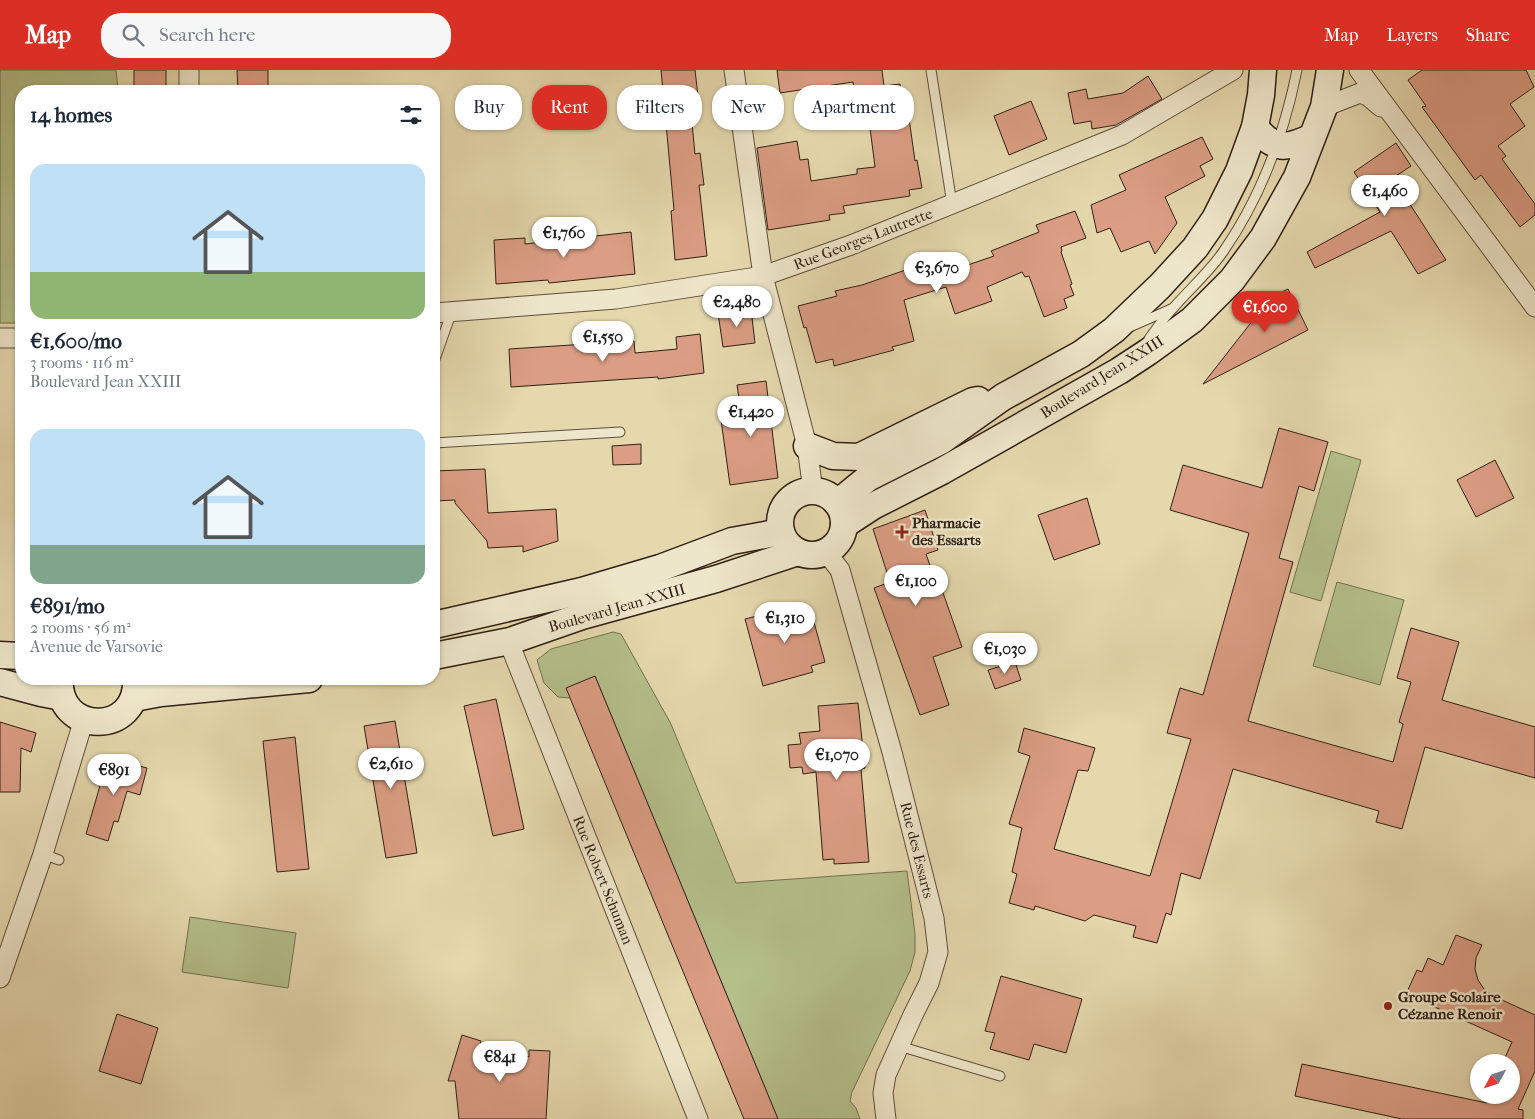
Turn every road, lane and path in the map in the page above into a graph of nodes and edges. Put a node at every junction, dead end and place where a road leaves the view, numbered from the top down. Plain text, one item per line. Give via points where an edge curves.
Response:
1 (189, 70) edge
2 (734, 70) edge
3 (931, 70) edge
4 (1233, 70) edge
5 (1263, 70) edge
6 (1297, 70) edge
7 (1330, 70) edge
8 (1359, 70) edge
9 (189, 85) edge
10 (1324, 107) junction
11 (1397, 120) junction
12 (1255, 128) junction
13 (1312, 137) junction
14 (1277, 146) junction
15 (952, 204) junction
16 (763, 276) junction
17 (1535, 307) edge
18 (1173, 308) junction
19 (443, 312) edge
20 (440, 329) edge
21 (0, 338) edge
22 (15, 338) edge
23 (1099, 340) junction
24 (1119, 371) junction
25 (1003, 397) junction
26 (620, 432) dead end
27 (440, 443) edge
28 (807, 446) junction
29 (813, 491) junction
30 (840, 513) junction
31 (781, 532) junction
32 (798, 552) junction
33 (826, 552) junction
34 (440, 624) edge
35 (510, 641) junction
36 (0, 655) edge
37 (440, 655) edge
38 (15, 656) edge
39 (0, 682) edge
40 (246, 685) edge
41 (61, 688) edge
42 (135, 689) edge
43 (84, 720) junction
44 (0, 978) edge
45 (899, 1046) junction
46 (1000, 1076) dead end
47 (698, 1119) edge
48 (886, 1119) edge

1 - 9 street
2 - 16 street
3 - 15 lane
4 - 15 street, Rue Georges Lautrette via 1122,135
5 - 12 main road, Boulevard Jean XXIII
6 - 14 lane
7 - 10 main road, Boulevard Jean XXIII
8 - 11 street
10 - 11 street via 1360,93
10 - 13 main road, Boulevard Jean XXIII
11 - 17 street
12 - 14 main road
12 - 23 main road, Boulevard Jean XXIII via 1239,171 1215,219 1195,248 1160,286
13 - 14 main road via 1295,145
13 - 24 main road, Boulevard Jean XXIII via 1297,177 1263,238 1232,280 1192,320
14 - 18 lane via 1248,212 1222,253
15 - 16 street, Rue Georges Lautrette
16 - 19 street, Rue Georges Lautrette via 616,299
16 - 28 street
18 - 23 lane
18 - 24 lane via 1138,353
19 - 20 lane
21 - 22 street
23 - 25 main road, Boulevard Jean XXIII via 1081,354
24 - 30 main road, Boulevard Jean XXIII via 942,472 872,506
25 - 28 main road, Boulevard Jean XXIII via 973,401 859,457 833,456
25 - 30 main road, Boulevard Jean XXIII via 941,441 868,478 846,496
26 - 27 lane
28 - 29 street
29 - 30 main road via 822,492
29 - 31 main road via 794,496 786,504 781,512
30 - 33 main road via 842,534
31 - 32 main road via 785,541
31 - 34 main road, Boulevard Jean XXIII via 732,541 660,568 582,591
32 - 33 main road via 808,555
32 - 35 main road, Boulevard Jean XXIII via 716,579 582,616
33 - 45 street, Rue des Essarts via 840,570 892,752 934,918 938,952 929,983
35 - 37 main road, Boulevard Jean XXIII
35 - 47 street, Rue Robert Schuman
36 - 38 main road
39 - 41 main road via 40,693
40 - 42 main road via 161,693
41 - 43 main road via 67,706
42 - 43 main road via 128,709 119,716 102,722
43 - 44 street via 51,857
45 - 46 lane
45 - 48 street, Rue des Essarts via 886,1075 883,1093

